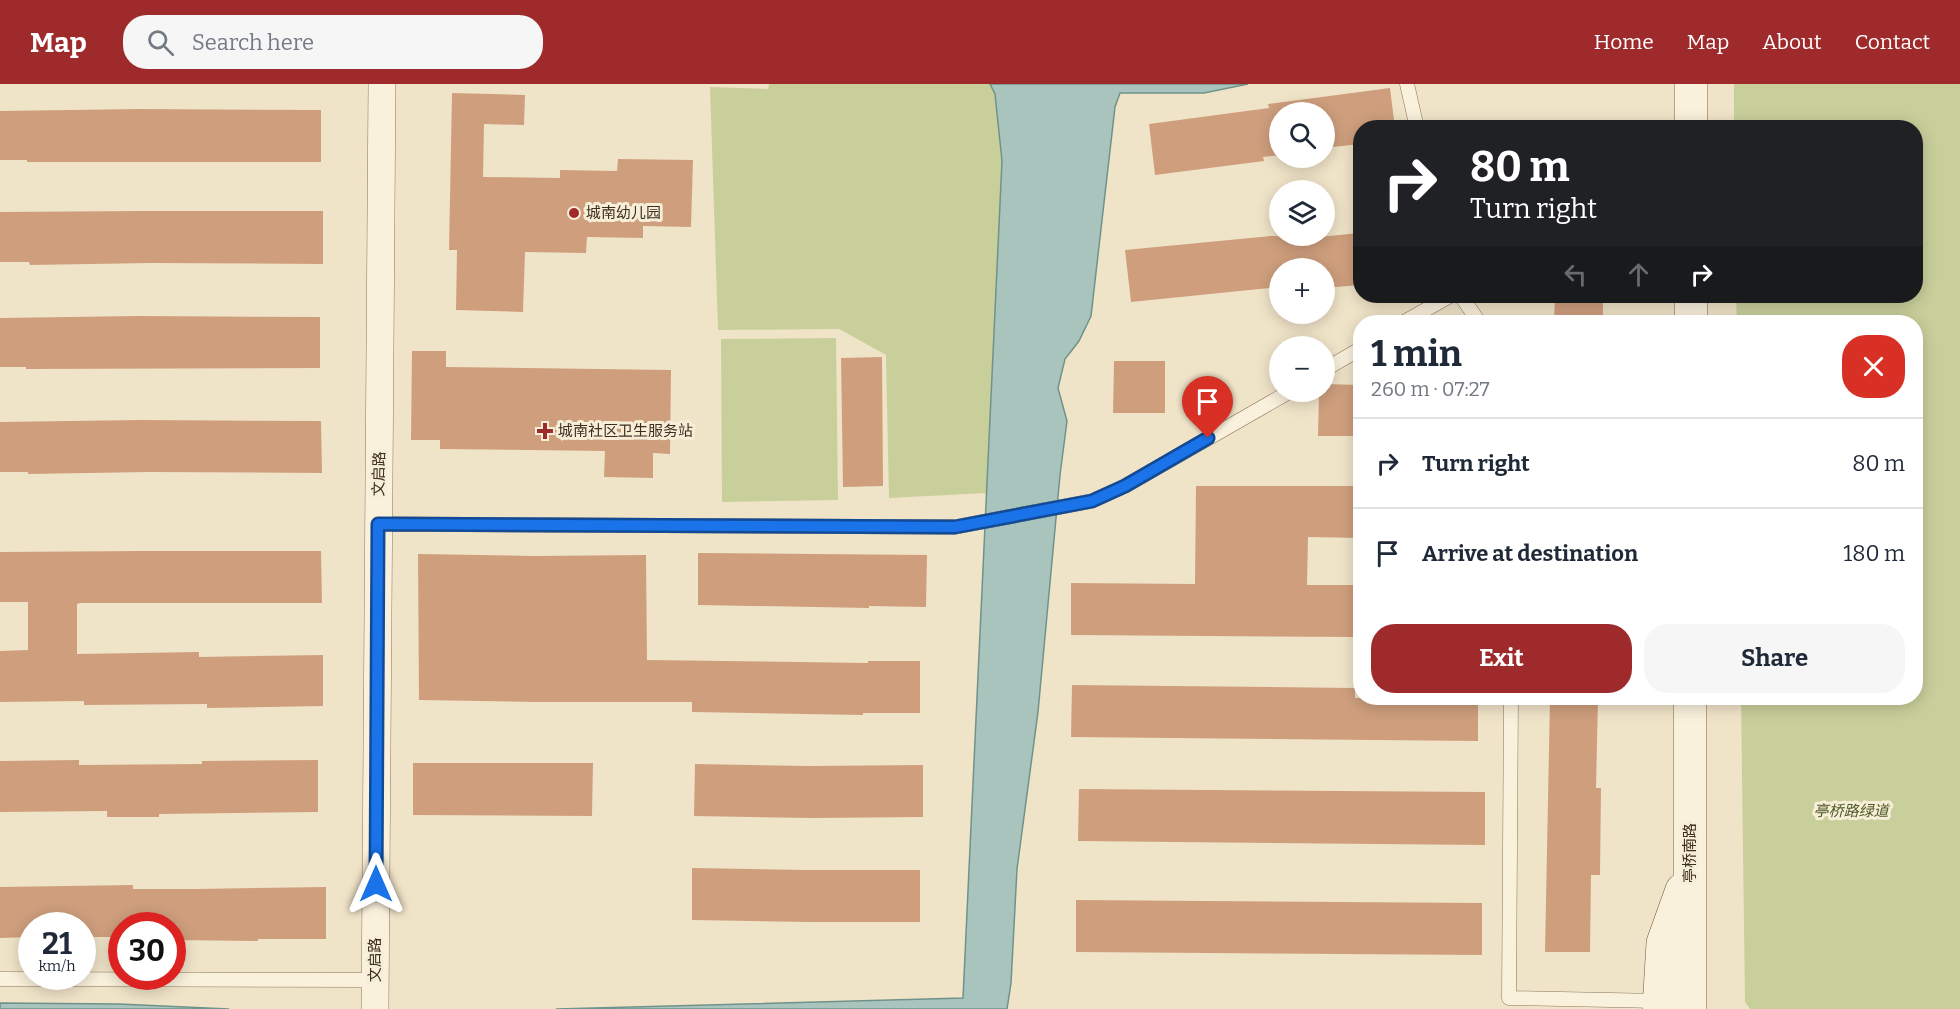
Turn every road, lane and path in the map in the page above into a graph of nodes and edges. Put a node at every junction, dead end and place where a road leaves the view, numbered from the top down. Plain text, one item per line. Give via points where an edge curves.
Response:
1 (382, 84) edge
2 (1407, 84) edge
3 (1691, 84) edge
4 (1415, 120) edge
5 (1691, 120) edge
6 (1438, 303) edge
7 (1416, 315) edge
8 (1353, 353) edge
9 (1335, 364) edge
10 (1272, 402) edge
11 (378, 524) junction
12 (1511, 705) edge
13 (1690, 705) edge
14 (1690, 868) junction
15 (1690, 964) junction
16 (0, 980) edge
17 (375, 981) junction
18 (1669, 1007) edge
19 (375, 1009) edge
20 (1713, 1009) edge

1 - 11 street, 文启路
2 - 4 lane
3 - 5 street
6 - 7 lane
8 - 9 lane
10 - 11 lane via 1092,501 955,527
11 - 17 street, 文启路
12 - 18 lane via 1509,998
13 - 14 street, 亭桥南路
14 - 15 street, 亭桥南路
14 - 18 street via 1663,943
15 - 18 street, 亭桥南路
15 - 20 street
16 - 17 lane
17 - 19 street, 文启路

